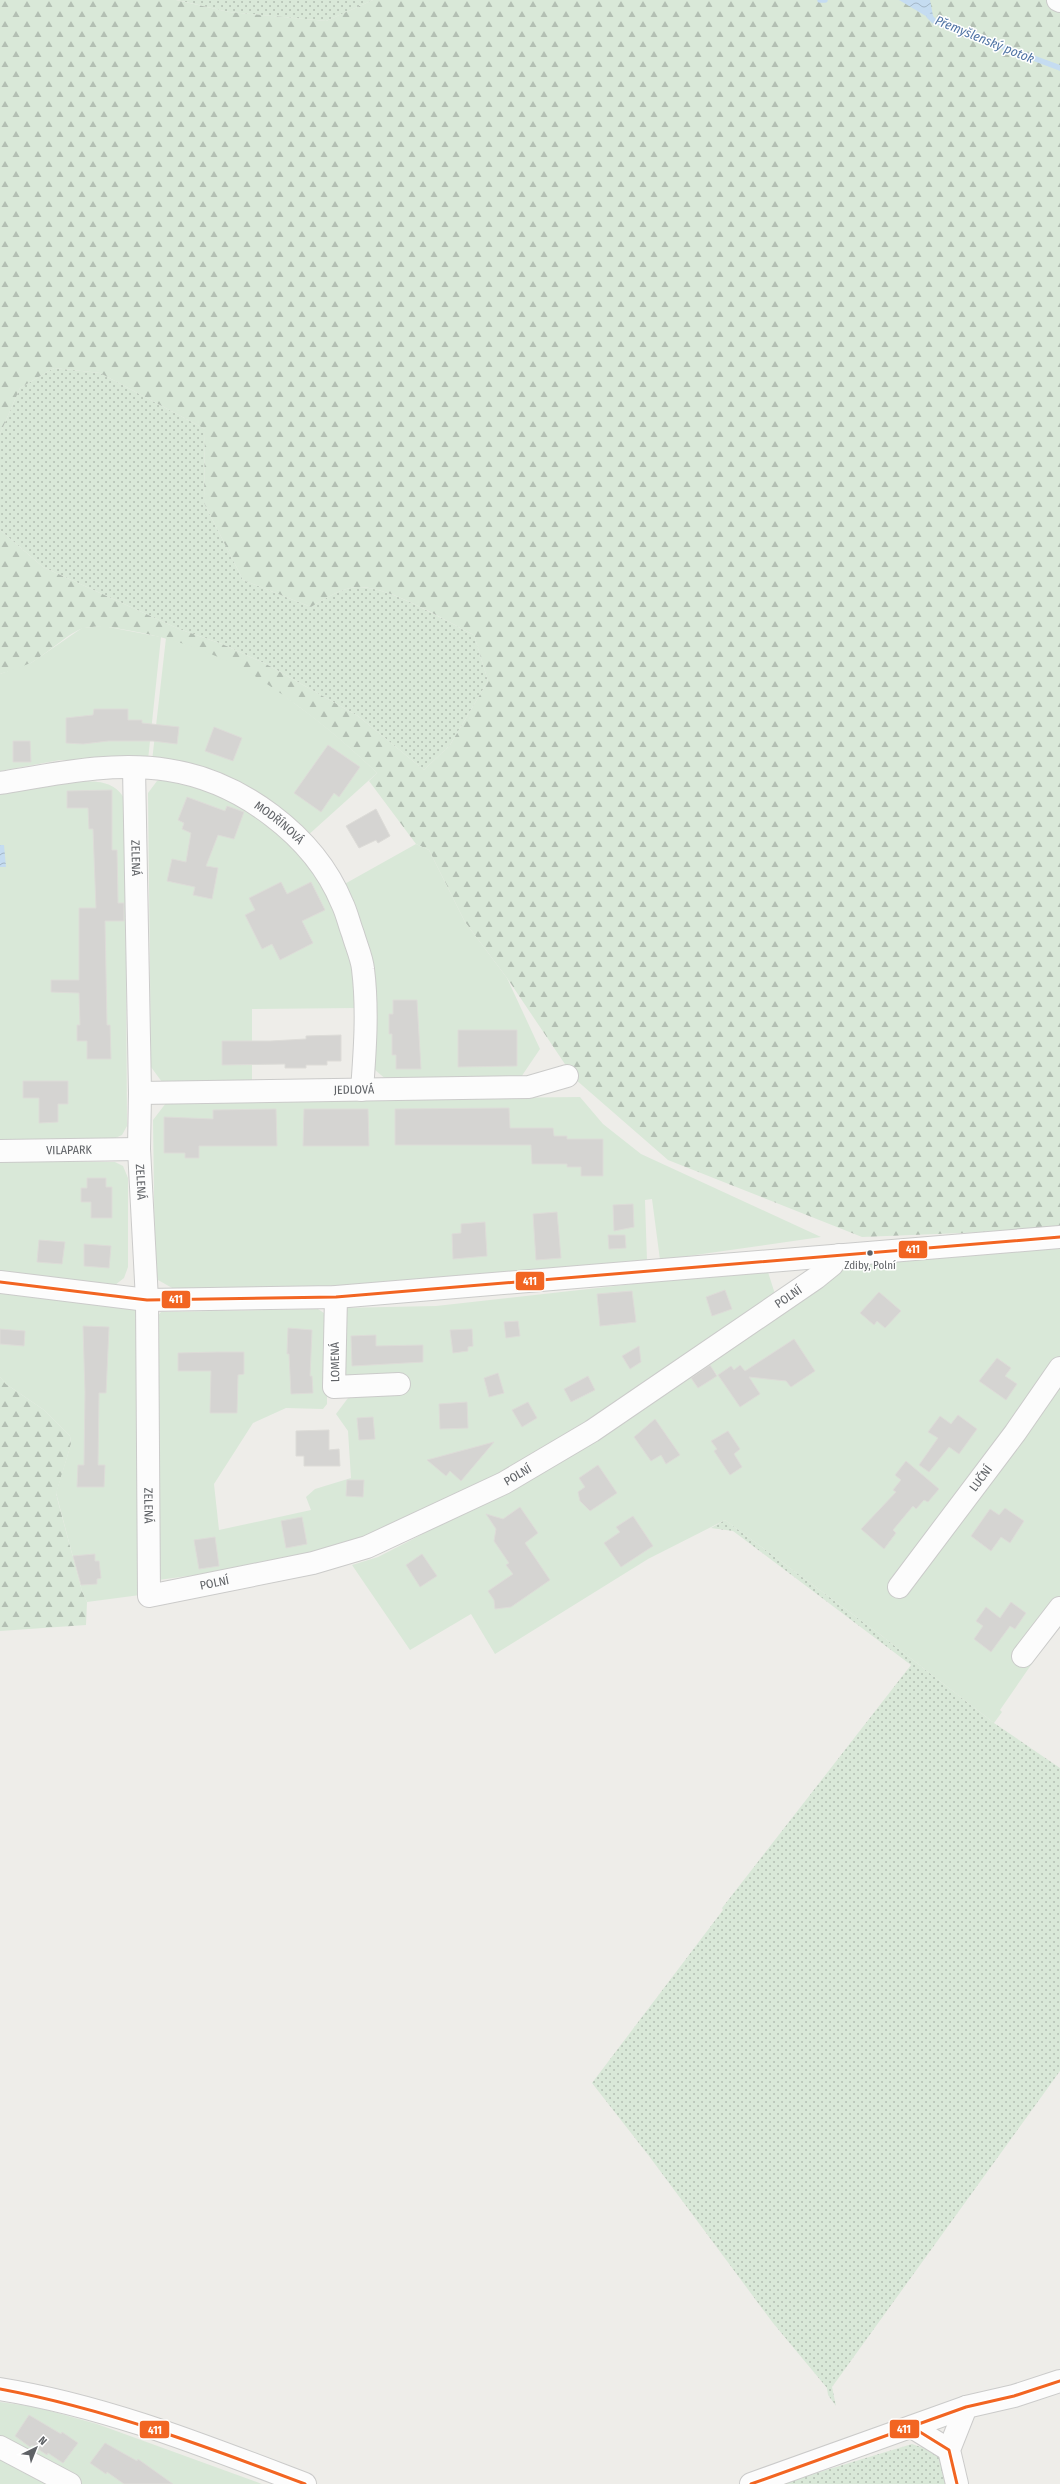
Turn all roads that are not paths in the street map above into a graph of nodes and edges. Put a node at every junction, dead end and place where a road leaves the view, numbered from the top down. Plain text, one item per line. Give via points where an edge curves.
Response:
1 (134, 768) junction
2 (0, 783) edge
3 (567, 1076) dead end
4 (362, 1090) junction
5 (140, 1093) junction
6 (139, 1149) junction
7 (0, 1151) edge
8 (1060, 1237) edge
9 (839, 1255) junction
10 (0, 1282) edge
11 (336, 1297) junction
12 (147, 1300) junction
13 (1060, 1368) edge
14 (399, 1384) dead end
15 (899, 1587) dead end
16 (149, 1596) joint
17 (1060, 1608) edge
18 (1023, 1656) dead end
19 (1060, 2381) edge
20 (0, 2389) edge
21 (966, 2407) junction
22 (912, 2427) junction
23 (0, 2447) edge
24 (949, 2450) junction
25 (70, 2484) edge
26 (305, 2484) edge
27 (751, 2484) edge
28 (957, 2484) edge

1 - 2 street, MODŘÍNOVÁ via 82,769
1 - 4 street, MODŘÍNOVÁ via 168,770 217,783 264,811 290,831 314,856 342,903 363,968 366,1034
1 - 5 street, ZELENÁ
3 - 4 street, JEDLOVÁ via 529,1087
4 - 5 street, JEDLOVÁ
5 - 6 street, ZELENÁ
6 - 7 street, VILAPARK
6 - 12 street, ZELENÁ
8 - 9 street
9 - 11 street
9 - 16 street, POLNÍ via 832,1265 816,1278 592,1431 504,1483 367,1547 313,1563
10 - 12 street
11 - 12 street
11 - 14 street, LOMENÁ via 334,1387
12 - 16 street, ZELENÁ
13 - 15 street, LUČNÍ via 1015,1433
17 - 18 street
19 - 21 street via 1014,2396
20 - 26 street via 52,2397 177,2435
21 - 22 street
21 - 24 street
22 - 24 street
22 - 27 street
23 - 25 street
24 - 28 street

